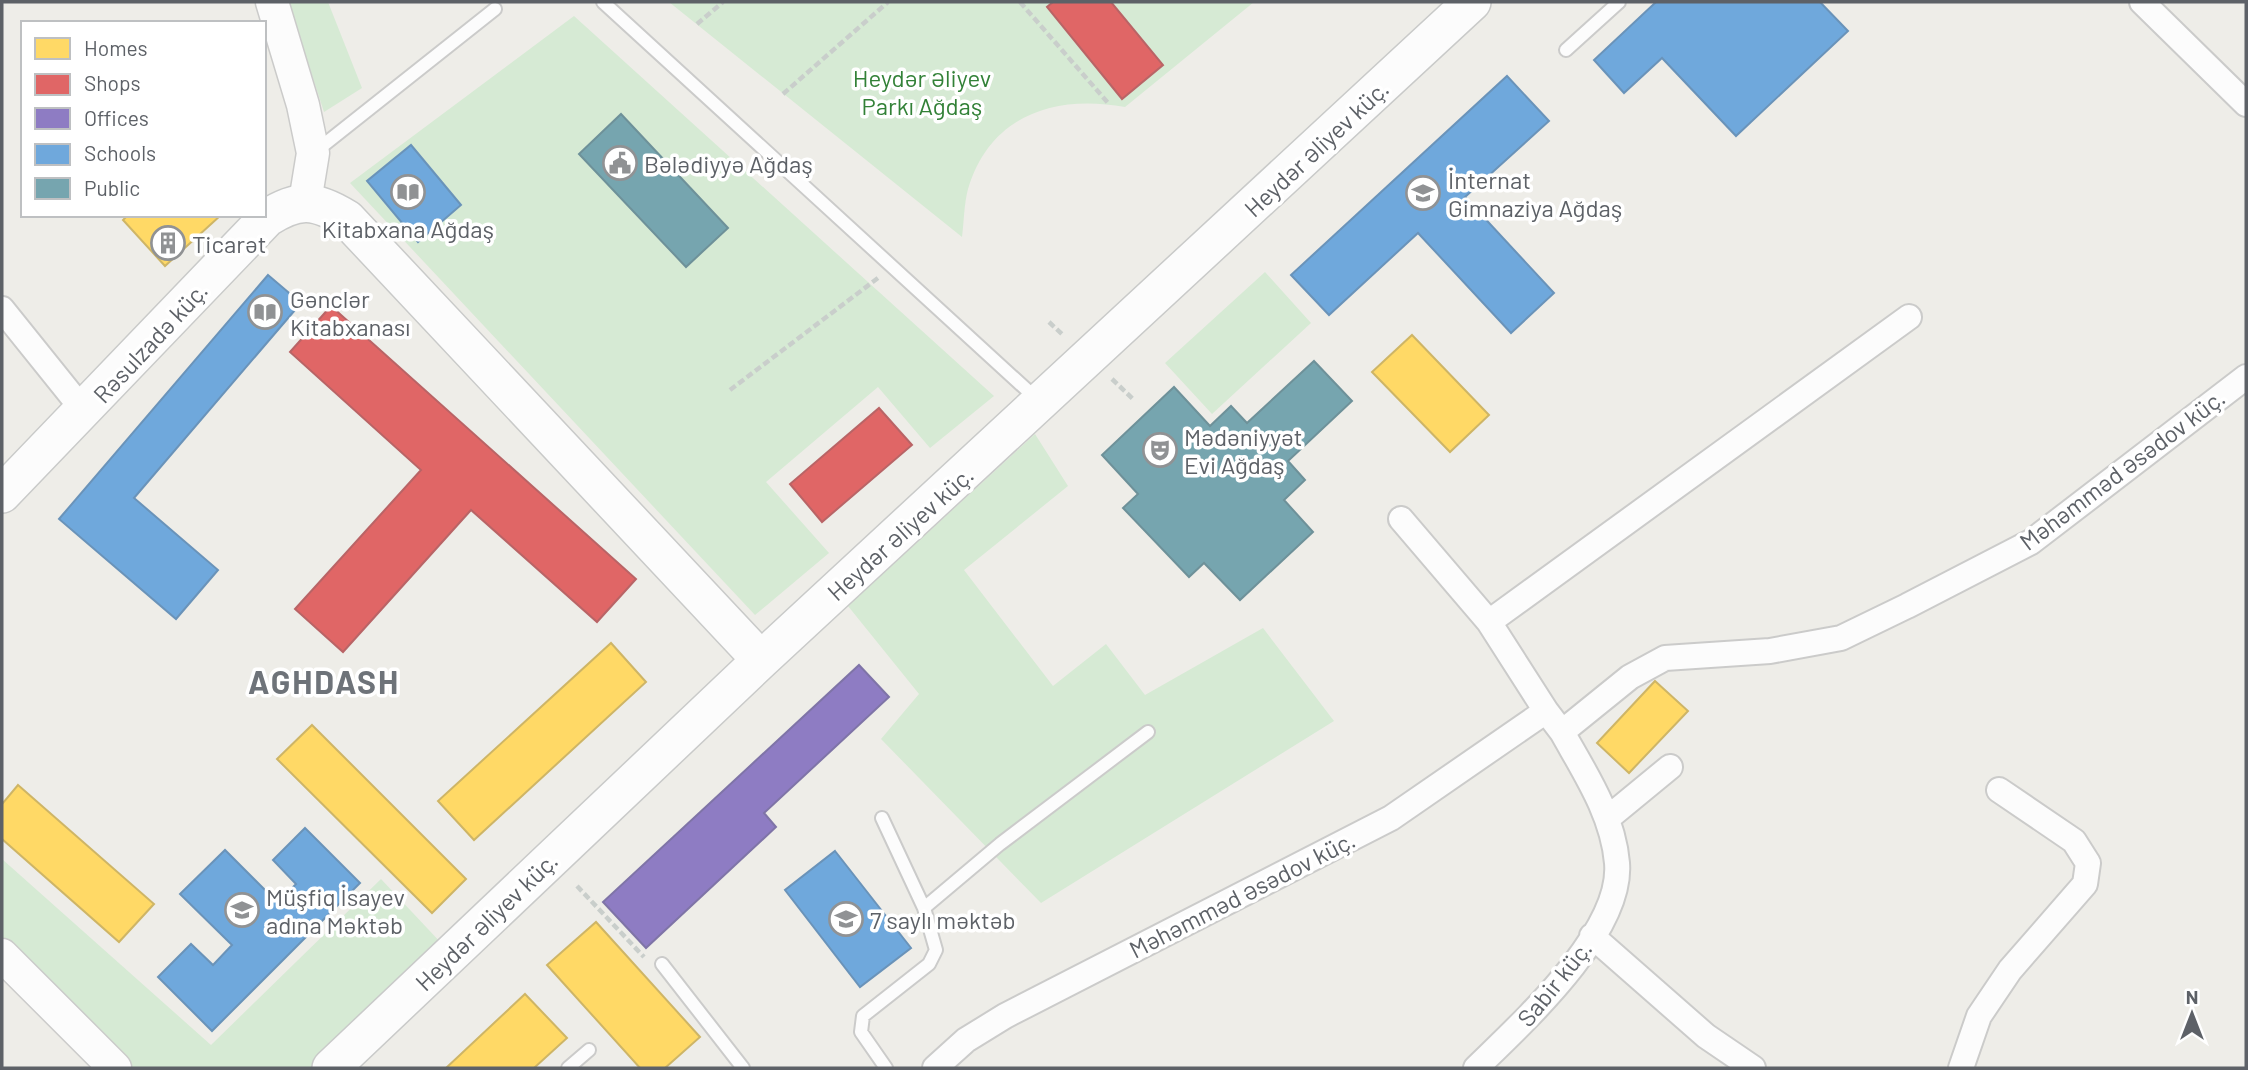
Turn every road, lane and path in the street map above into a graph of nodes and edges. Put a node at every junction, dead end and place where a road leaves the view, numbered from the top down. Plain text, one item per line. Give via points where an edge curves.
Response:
1 (272, 2) edge
2 (603, 2) edge
3 (723, 2) edge
4 (888, 2) edge
5 (1020, 2) edge
6 (1472, 2) edge
7 (1619, 2) edge
8 (2142, 2) edge
9 (495, 9) dead end
10 (697, 24) dead end
11 (1566, 50) dead end
12 (783, 93) dead end
13 (1110, 104) dead end
14 (2246, 104) edge
15 (313, 153) junction
16 (305, 202) junction
17 (892, 267) junction
18 (2, 309) edge
19 (1909, 317) dead end
20 (2246, 377) edge
21 (730, 390) dead end
22 (1042, 403) junction
23 (84, 411) junction
24 (2, 494) edge
25 (1401, 519) dead end
26 (1489, 622) junction
27 (761, 660) junction
28 (1546, 711) junction
29 (1148, 732) dead end
30 (1562, 732) junction
31 (1670, 767) dead end
32 (1999, 790) dead end
33 (882, 818) dead end
34 (1608, 818) junction
35 (577, 886) dead end
36 (924, 908) junction
37 (1592, 936) junction
38 (2, 955) edge
39 (662, 964) joint
40 (589, 1050) dead end
41 (115, 1068) edge
42 (331, 1068) edge
43 (568, 1068) edge
44 (743, 1068) edge
45 (886, 1068) edge
46 (934, 1068) edge
47 (1476, 1068) edge
48 (1753, 1068) edge
49 (1961, 1068) edge

1 - 15 street
2 - 17 lane
3 - 10 path
4 - 12 path
5 - 13 path
6 - 22 main road, Heydər Əliyev küç.
7 - 11 lane
8 - 14 street
9 - 15 lane
15 - 16 street
16 - 23 main road, Rəsulzadə küç. via 285,206 267,218
16 - 27 main road via 330,208 347,219
17 - 21 path
17 - 22 lane
18 - 23 street
19 - 26 street
20 - 30 street, Məhəmməd Əsədov küç. via 2031,542 1841,638 1770,651 1665,658 1630,677
22 - 27 main road, Heydər Əliyev küç.
23 - 24 main road, Rəsulzadə küç.
25 - 26 street
26 - 28 street
27 - 42 main road, Heydər Əliyev küç.
28 - 30 street
28 - 46 street, Məhəmməd Əsədov küç. via 1391,818 1004,1016
29 - 36 lane
30 - 34 street, Sabir küç.
31 - 34 street
32 - 49 street via 2074,841 2088,863 2085,884 2010,970 1979,1016
33 - 36 lane
34 - 37 street, Sabir küç. via 1617,864 1613,901
35 - 39 path via 651,964
36 - 45 lane via 936,950 929,964 863,1016 861,1031
37 - 47 street, Sabir küç. via 1574,965
37 - 48 street via 1706,1036
38 - 41 street
39 - 44 lane
40 - 43 lane

